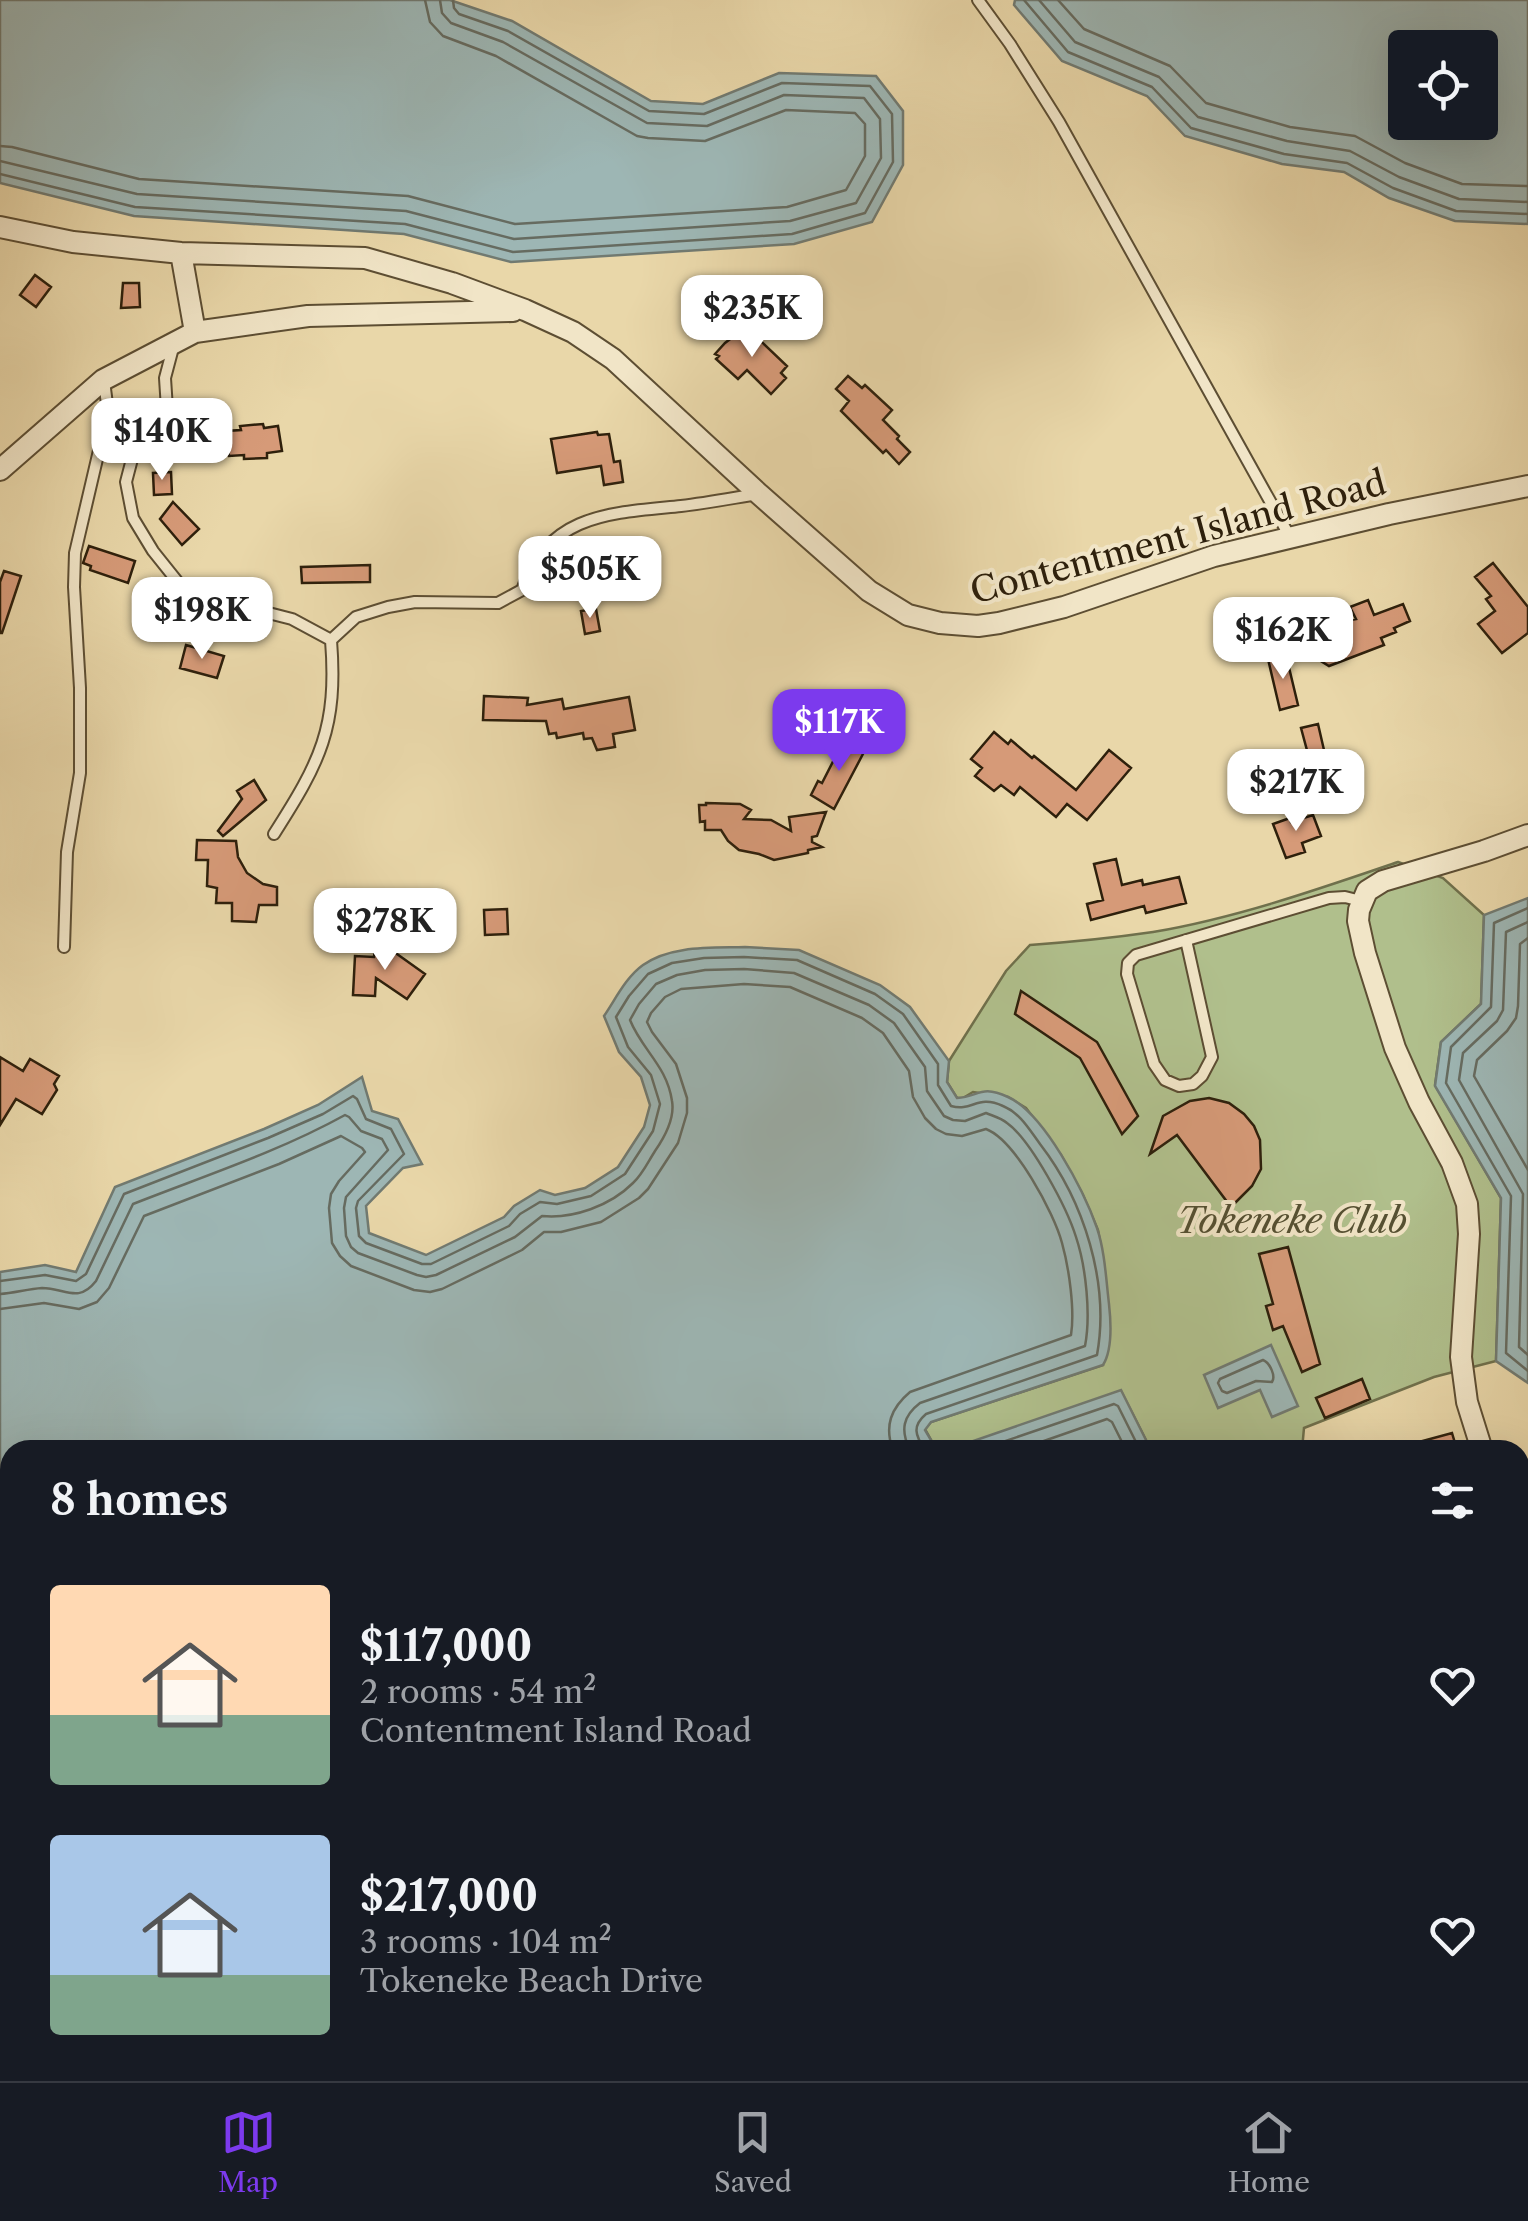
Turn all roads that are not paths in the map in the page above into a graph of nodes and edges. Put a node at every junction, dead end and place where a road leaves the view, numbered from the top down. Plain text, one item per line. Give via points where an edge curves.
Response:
1 (978, 0) edge
2 (0, 227) edge
3 (181, 254) junction
4 (525, 310) junction
5 (195, 332) junction
6 (174, 343) junction
7 (104, 380) junction
8 (0, 470) edge
9 (1528, 486) edge
10 (759, 494) junction
11 (1290, 538) junction
12 (331, 640) junction
13 (274, 834) dead end
14 (1528, 834) edge
15 (1361, 901) junction
16 (1186, 940) junction
17 (64, 947) dead end
18 (1479, 1440) edge

1 - 11 lane via 1060,122
2 - 3 street, Contentment Island Road
3 - 4 street, Contentment Island Road via 364,258
3 - 5 street
4 - 5 street via 308,316
4 - 10 street, Contentment Island Road via 613,360
5 - 6 street
6 - 7 street
6 - 12 lane via 165,378 167,408 146,429 126,482 132,518 181,586 213,605 292,619
7 - 8 street
7 - 17 lane via 108,412 75,553 80,773 67,852
9 - 11 street, Contentment Island Road
10 - 11 street, Contentment Island Road via 889,604 958,626 1000,624
10 - 12 lane via 618,511 574,526 549,542 522,590 498,602 388,607 356,617
12 - 13 lane via 332,703 324,744
14 - 15 street via 1383,881
15 - 16 lane via 1329,898
15 - 18 street via 1365,953 1395,1048 1467,1204 1462,1357
16 - 16 lane via 1136,954 1127,974 1154,1064 1179,1086 1202,1076 1212,1057

